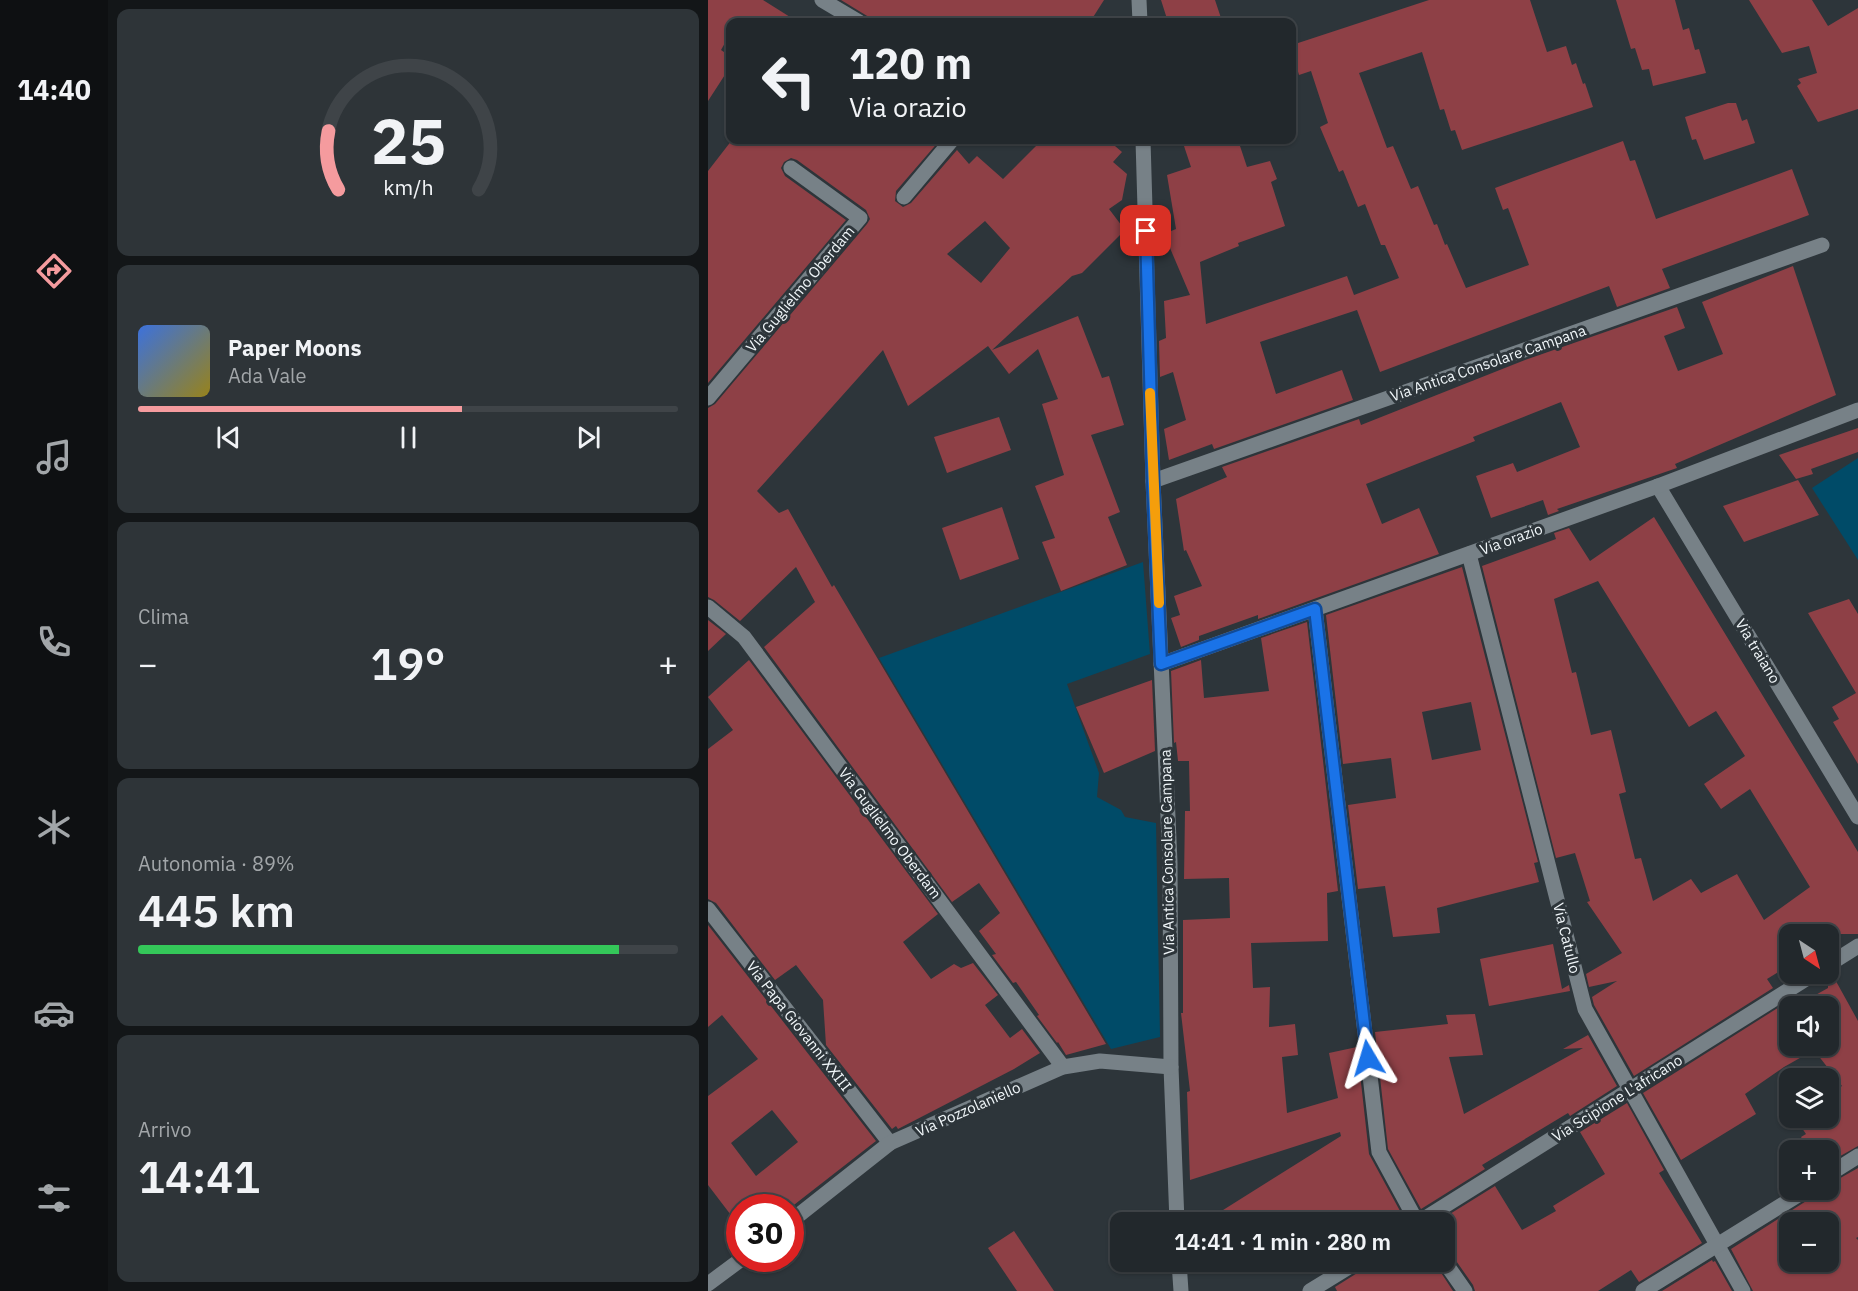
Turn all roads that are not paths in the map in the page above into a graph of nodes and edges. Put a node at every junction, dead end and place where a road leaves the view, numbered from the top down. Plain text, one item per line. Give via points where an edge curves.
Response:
1 (822, 0) edge
2 (1139, 0) edge
3 (852, 18) edge
4 (1140, 18) edge
5 (949, 144) edge
6 (1143, 144) edge
7 (791, 168) dead end
8 (904, 197) dead end
9 (1822, 244) dead end
10 (708, 398) edge
11 (1858, 410) edge
12 (1153, 481) junction
13 (1658, 486) junction
14 (1469, 554) junction
15 (708, 607) edge
16 (1315, 609) junction
17 (1161, 664) junction
18 (1858, 817) edge
19 (708, 909) edge
20 (1858, 946) edge
21 (1839, 957) edge
22 (1798, 984) edge
23 (1063, 1067) junction
24 (1171, 1067) junction
25 (1630, 1090) junction
26 (890, 1143) junction
27 (1858, 1156) edge
28 (1839, 1168) edge
29 (1790, 1200) edge
30 (804, 1211) edge
31 (1178, 1212) edge
32 (1412, 1212) edge
33 (1434, 1212) edge
34 (1716, 1246) junction
35 (726, 1271) edge
36 (1179, 1272) edge
37 (1341, 1272) edge
38 (1452, 1272) edge
39 (708, 1284) edge
40 (1180, 1291) edge
41 (1310, 1291) edge
42 (1466, 1291) edge
43 (1643, 1291) edge
44 (1743, 1291) edge

1 - 3 street
2 - 4 street
5 - 8 street
6 - 12 street, Via Antica Consolare Campana
7 - 10 street, Via Guglielmo Oberdam via 860,218
9 - 12 street, Via Antica Consolare Campana
11 - 13 street, Via orazio
12 - 17 street, Via Antica Consolare Campana
13 - 14 street, Via orazio
13 - 18 street, Via traiano
14 - 16 street, Via orazio
14 - 25 street, Via Catullo via 1585,1009
15 - 23 street, Via Guglielmo Oberdam via 744,637
16 - 17 street, Via orazio
16 - 32 street via 1379,1152
17 - 24 street, Via Antica Consolare Campana via 1170,862
19 - 26 street, Via Papa Giovanni XXIII
20 - 21 street
22 - 25 street, Via Scipione L'africano
23 - 24 street, Via Pozzolaniello via 1100,1061
23 - 26 street, Via Pozzolaniello
24 - 31 street, Via Antica Consolare Campana
25 - 33 street, Via Scipione L'africano
25 - 34 street, Via Catullo
26 - 30 street, Via Pozzolaniello
27 - 28 street
29 - 34 street
34 - 43 street
34 - 44 street, Via Catullo
35 - 39 street
36 - 40 street
37 - 41 street
38 - 42 street

